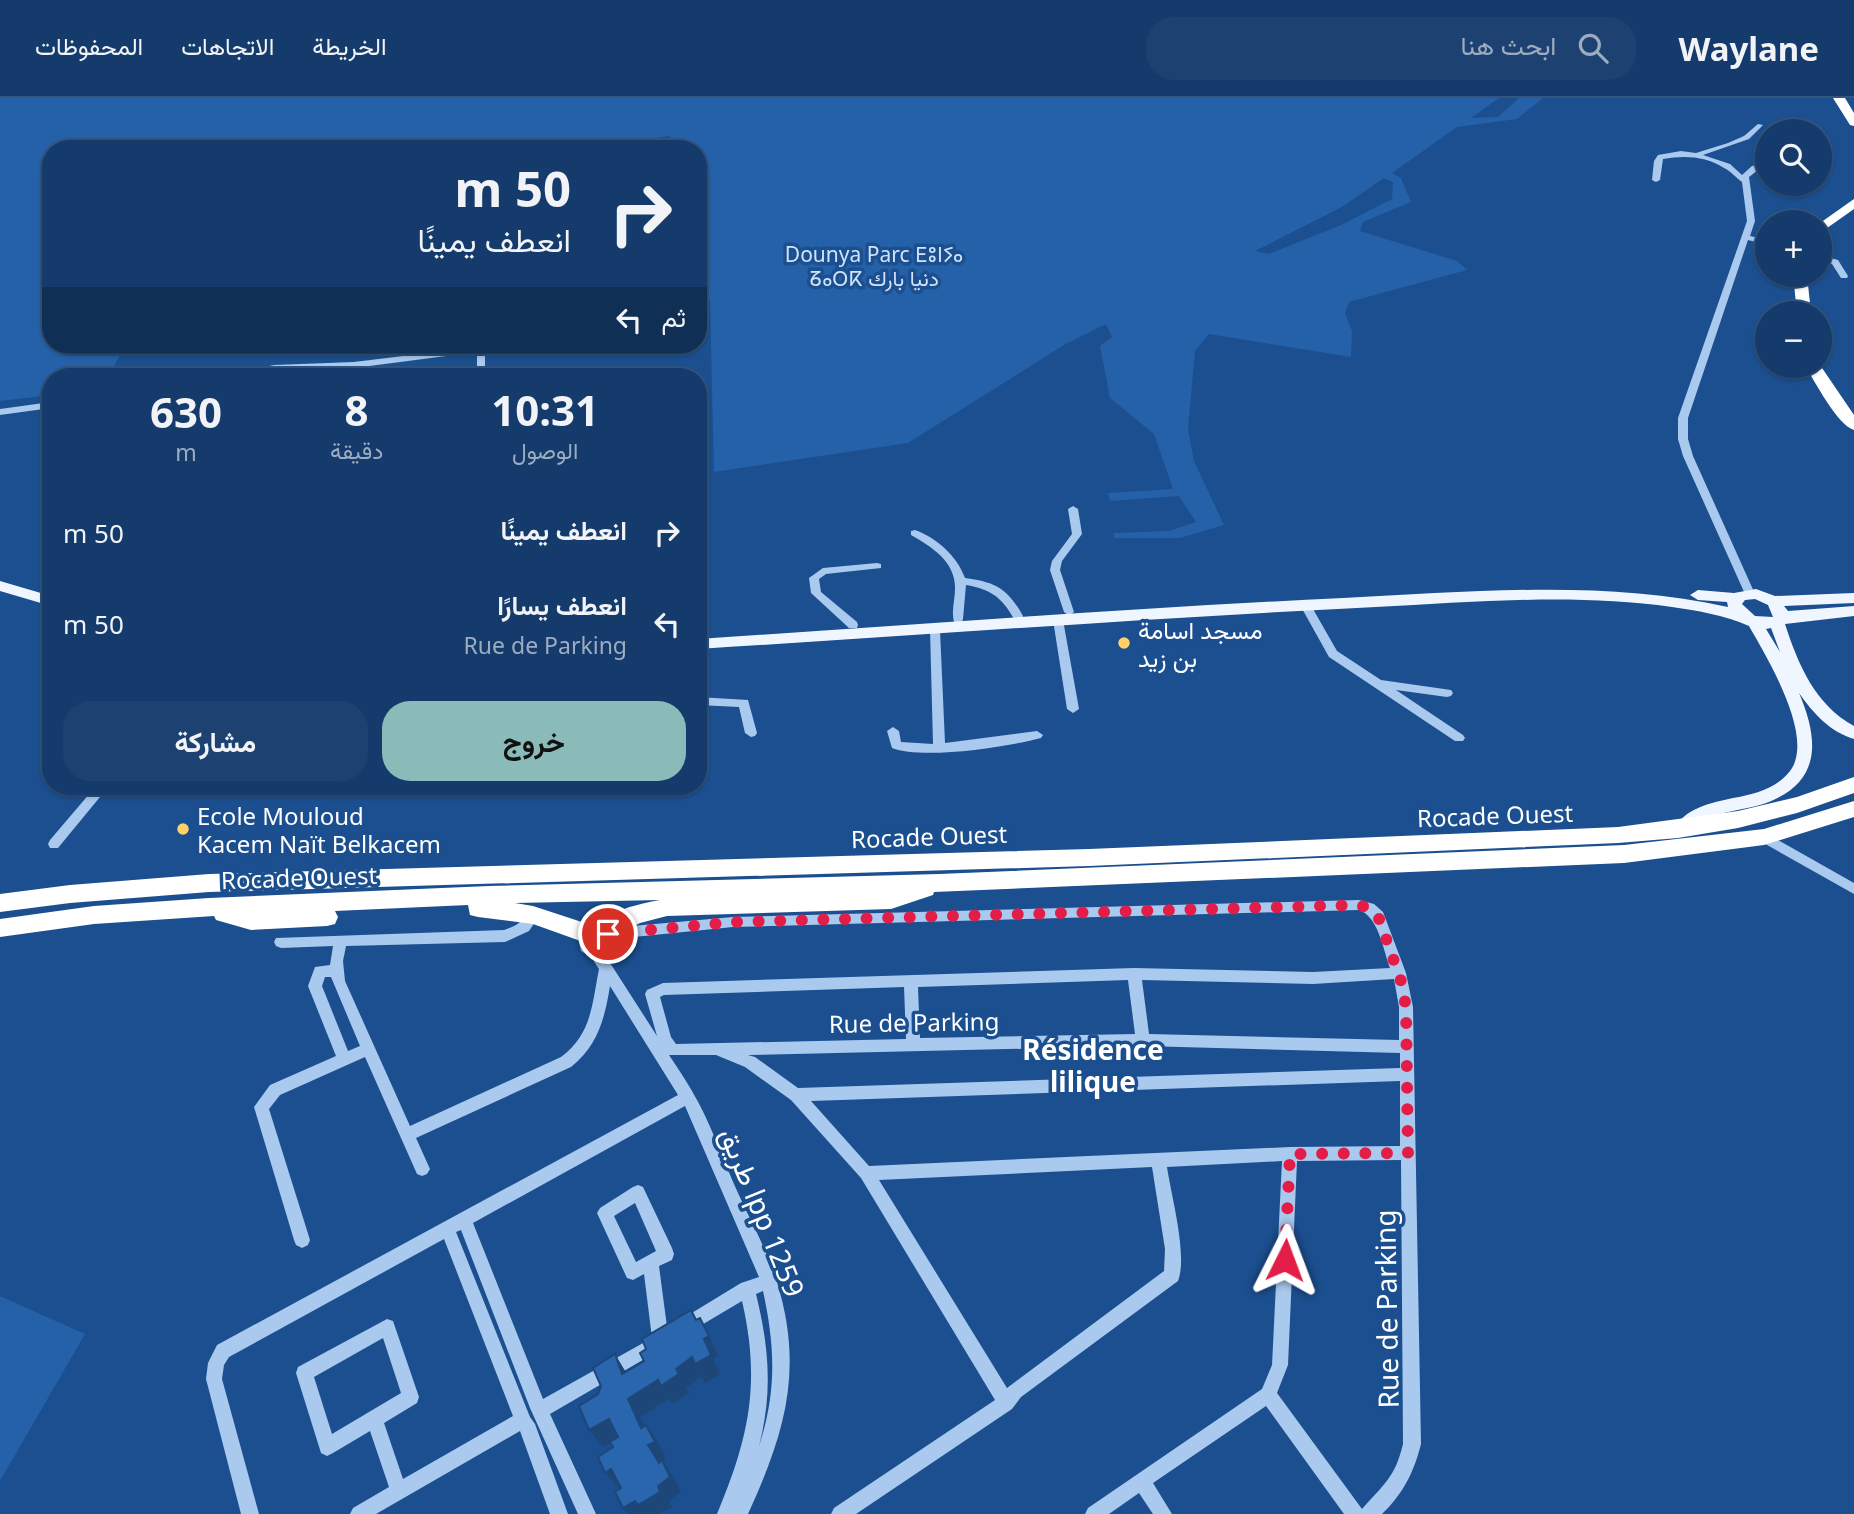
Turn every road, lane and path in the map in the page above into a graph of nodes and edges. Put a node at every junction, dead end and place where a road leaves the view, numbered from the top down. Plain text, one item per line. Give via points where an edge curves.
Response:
1 (1839, 98) edge
2 (1848, 98) edge
3 (1854, 108) edge
4 (1854, 121) edge
5 (1755, 130) edge
6 (1697, 155) junction
7 (1755, 168) edge
8 (1657, 180) dead end
9 (1744, 180) junction
10 (1854, 203) edge
11 (1854, 215) edge
12 (1832, 220) edge
13 (1832, 231) edge
14 (1746, 237) junction
15 (1755, 239) edge
16 (1832, 261) edge
17 (1844, 276) dead end
18 (447, 354) edge
19 (314, 365) junction
20 (354, 365) junction
21 (274, 368) edge
22 (313, 368) edge
23 (353, 368) edge
24 (1821, 378) edge
25 (1832, 378) edge
26 (42, 406) edge
27 (1854, 411) edge
28 (0, 412) edge
29 (1854, 425) edge
30 (1073, 509) dead end
31 (915, 533) dead end
32 (877, 566) dead end
33 (960, 581) junction
34 (0, 586) edge
35 (1743, 596) junction
36 (0, 598) edge
37 (42, 598) edge
38 (1854, 598) edge
39 (1773, 601) junction
40 (1305, 605) junction
41 (42, 608) edge
42 (1854, 611) edge
43 (1097, 614) junction
44 (1018, 616) junction
45 (1063, 616) junction
46 (958, 619) junction
47 (1748, 619) junction
48 (1779, 620) junction
49 (853, 625) junction
50 (935, 630) junction
51 (707, 634) edge
52 (707, 643) edge
53 (1375, 683) junction
54 (1447, 693) dead end
55 (707, 701) edge
56 (1073, 709) dead end
57 (894, 732) dead end
58 (751, 733) dead end
59 (1854, 733) edge
60 (1037, 735) dead end
61 (1459, 738) dead end
62 (939, 749) junction
63 (1854, 785) edge
64 (95, 795) edge
65 (1854, 808) edge
66 (1682, 830) junction
67 (1764, 837) junction
68 (54, 844) dead end
69 (939, 883) junction
70 (1854, 889) edge
71 (0, 903) edge
72 (209, 907) junction
73 (533, 915) junction
74 (0, 928) edge
75 (599, 937) junction
76 (341, 940) junction
77 (281, 942) dead end
78 (606, 967) junction
79 (336, 971) junction
80 (1399, 973) junction
81 (1134, 974) junction
82 (911, 981) junction
83 (1143, 1040) junction
84 (913, 1045) junction
85 (1407, 1047) junction
86 (368, 1049) junction
87 (713, 1049) junction
88 (344, 1059) junction
89 (1407, 1074) junction
90 (796, 1095) junction
91 (688, 1097) junction
92 (407, 1135) junction
93 (1408, 1153) junction
94 (1290, 1154) junction
95 (1158, 1160) junction
96 (422, 1169) dead end
97 (866, 1173) junction
98 (465, 1221) junction
99 (448, 1230) junction
100 (302, 1240) dead end
101 (651, 1263) junction
102 (769, 1281) junction
103 (747, 1289) junction
104 (661, 1342) junction
105 (1268, 1395) junction
106 (1006, 1403) junction
107 (539, 1410) junction
108 (374, 1419) junction
109 (523, 1420) junction
110 (1141, 1480) junction
111 (399, 1491) junction
112 (250, 1514) edge
113 (359, 1514) edge
114 (559, 1514) edge
115 (587, 1514) edge
116 (726, 1514) edge
117 (739, 1514) edge
118 (840, 1514) edge
119 (1094, 1514) edge
120 (1163, 1514) edge
121 (1354, 1514) edge
122 (1369, 1514) edge

1 - 4 highway
2 - 3 highway
5 - 6 street via 1734,144
6 - 8 street via 1661,157
6 - 9 street via 1723,164
7 - 9 street
9 - 14 street via 1752,214
10 - 12 highway
11 - 13 highway
14 - 15 street
14 - 35 street via 1683,418 1688,456
16 - 17 street
18 - 20 street
19 - 20 street
19 - 21 street
19 - 22 street
20 - 23 street
24 - 29 highway
25 - 27 highway
26 - 28 street
30 - 45 street via 1077,534 1055,570
31 - 33 street via 944,552
32 - 49 street via 823,571 814,578 816,593
33 - 44 street via 995,587
33 - 46 street
34 - 37 main road
35 - 39 main road
35 - 43 main road via 1594,586 1489,587
35 - 47 main road via 1736,608
36 - 41 main road
38 - 39 main road
39 - 48 main road via 1782,611
40 - 43 main road
40 - 47 main road via 1589,596 1694,604
40 - 53 street via 1333,654
42 - 48 main road
43 - 45 main road
44 - 45 main road
44 - 46 main road
45 - 50 main road
45 - 56 street
46 - 49 main road
47 - 48 main road
47 - 66 main road via 1781,671 1796,707 1805,740 1803,766 1782,789 1709,810
48 - 59 main road via 1786,647 1817,708
49 - 51 main road
50 - 52 main road
50 - 62 street
53 - 54 street
53 - 61 street
55 - 58 street via 744,703
57 - 62 street via 900,749
60 - 62 street
63 - 66 highway, Rocade Ouest via 1798,804
64 - 68 street
65 - 67 highway, Rocade Ouest
66 - 71 highway, Rocade Ouest via 1157,854 178,884
67 - 69 highway, Rocade Ouest via 1562,858
67 - 70 street
69 - 72 highway, Rocade Ouest
69 - 75 highway via 891,900 667,907 643,912
72 - 73 highway via 251,921 486,908
72 - 74 highway, Rocade Ouest via 94,915
73 - 75 highway
73 - 76 street via 524,927 505,936
75 - 78 street, طريق lpp 1259
75 - 80 street, Rue de Parking via 733,922 1359,905 1378,916
76 - 77 street
76 - 79 street
78 - 91 street, طريق lpp 1259
78 - 92 street via 591,1037 581,1051
79 - 86 street
79 - 88 street via 320,971 315,986
80 - 81 street via 1314,978
80 - 85 street, Rue de Parking
81 - 82 street
81 - 83 street
82 - 84 street
82 - 87 street, Rue de Parking via 663,989 652,994 665,1040 673,1050
83 - 84 street, Rue de Parking
83 - 85 street, Rue de Parking
84 - 87 street, Rue de Parking
85 - 89 street, Rue de Parking
86 - 88 street
86 - 92 street
87 - 90 street via 750,1062
88 - 100 street via 275,1090 261,1107
89 - 90 street
89 - 93 street, Rue de Parking
90 - 97 street
91 - 98 street
91 - 102 street, طريق lpp 1259
92 - 96 street
93 - 94 street
93 - 122 street, Rue de Parking via 1412,1444 1400,1481
94 - 95 street
94 - 105 street via 1280,1365
95 - 97 street
95 - 106 street via 1173,1249 1172,1275 1015,1391
97 - 106 street
98 - 99 street
98 - 107 street
99 - 109 street
99 - 112 street via 223,1351 214,1379
101 - 101 street via 666,1254 638,1192 605,1213 632,1272
101 - 104 street
102 - 103 street
102 - 117 street, طريق lpp 1259 via 784,1381 768,1449
103 - 104 street
103 - 116 street via 761,1386 750,1446
104 - 107 street
105 - 110 street
105 - 121 street
106 - 118 street
107 - 109 street via 537,1422
107 - 115 street
108 - 108 street via 411,1397 387,1327 304,1373 327,1447
108 - 111 street
109 - 111 street
109 - 114 street
110 - 119 street
110 - 120 street
111 - 113 street

